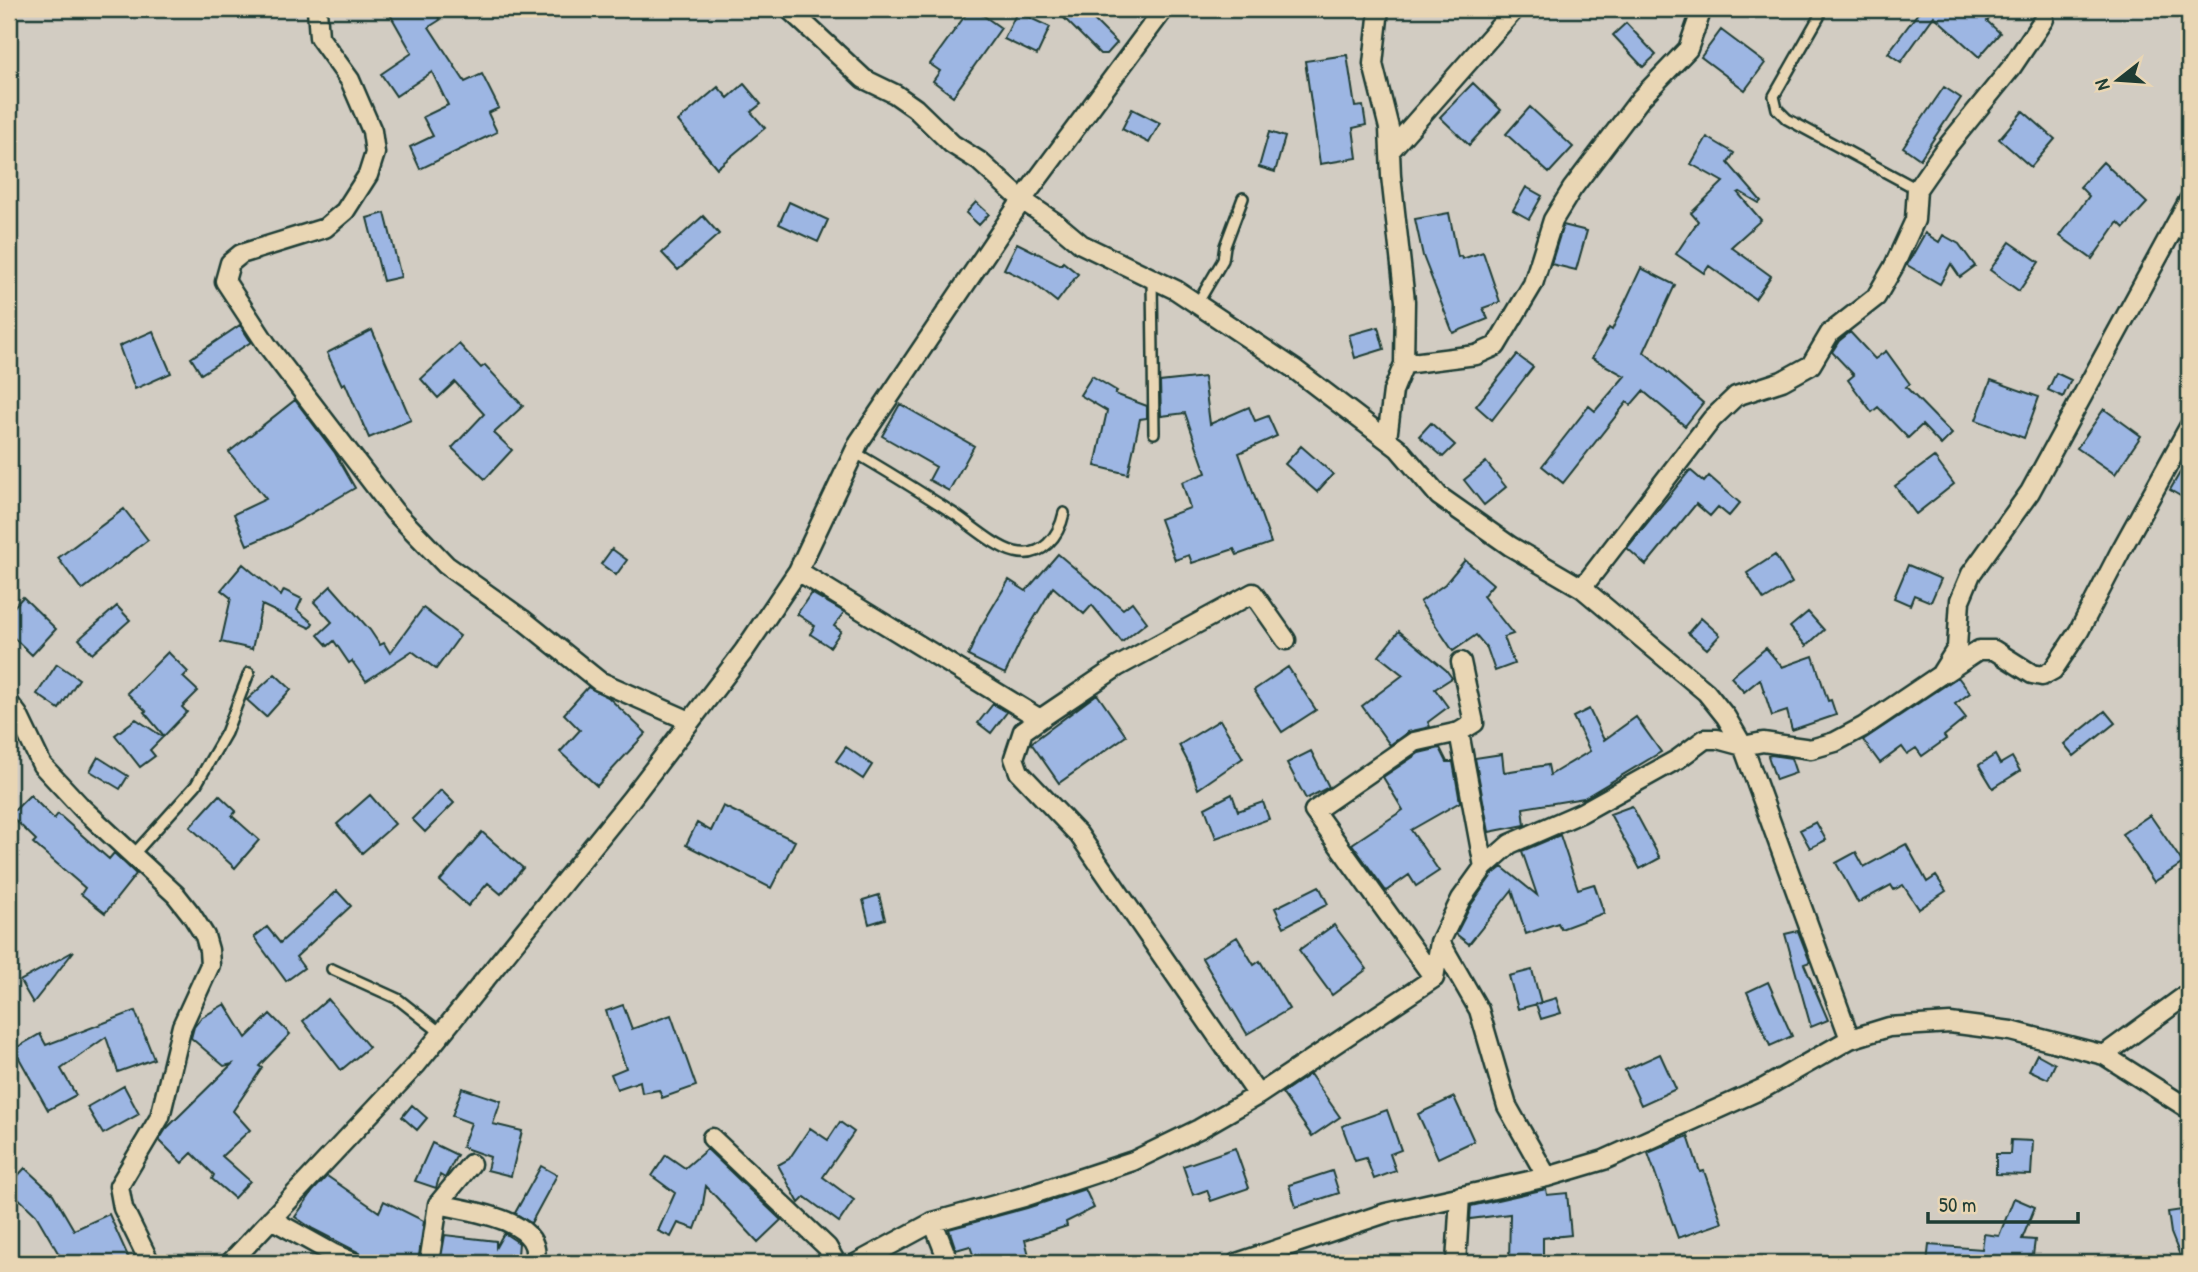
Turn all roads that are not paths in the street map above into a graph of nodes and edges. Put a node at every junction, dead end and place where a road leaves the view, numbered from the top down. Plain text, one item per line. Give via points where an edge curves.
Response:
1 (317, 9) edge
2 (789, 9) edge
3 (1164, 9) edge
4 (1379, 9) edge
5 (1515, 9) edge
6 (1702, 9) edge
7 (1819, 17) dead end
8 (2044, 19) dead end
9 (1390, 151) junction
10 (1917, 189) junction
11 (1243, 198) dead end
12 (1023, 200) junction
13 (2189, 200) edge
14 (1152, 279) junction
15 (1197, 304) junction
16 (1404, 364) junction
17 (2189, 427) edge
18 (1154, 433) dead end
19 (1387, 439) junction
20 (854, 452) junction
21 (1064, 513) dead end
22 (798, 571) junction
23 (1582, 588) junction
24 (1286, 640) dead end
25 (1461, 662) dead end
26 (249, 673) dead end
27 (1940, 675) junction
28 (9, 703) edge
29 (1040, 719) junction
30 (690, 721) junction
31 (1459, 733) junction
32 (1743, 746) junction
33 (134, 855) junction
34 (1484, 867) junction
35 (1440, 942) junction
36 (332, 969) dead end
37 (1434, 978) junction
38 (2189, 993) edge
39 (441, 1033) junction
40 (1850, 1040) junction
41 (2104, 1055) junction
42 (1258, 1095) junction
43 (2189, 1109) edge
44 (712, 1138) dead end
45 (471, 1164) dead end
46 (1547, 1177) junction
47 (1460, 1196) junction
48 (438, 1204) junction
49 (271, 1219) junction
50 (933, 1222) junction
51 (150, 1263) edge
52 (230, 1263) edge
53 (355, 1263) edge
54 (429, 1263) edge
55 (534, 1263) edge
56 (836, 1263) edge
57 (856, 1263) edge
58 (949, 1263) edge
59 (1237, 1263) edge
60 (1456, 1263) edge

1 - 30 street via 319,37 350,80 372,131 375,153 368,175 345,211 325,228 241,254 230,263 225,281 267,345 394,510 446,565 599,681
2 - 12 street via 864,79 915,108
3 - 12 street
4 - 9 street via 1373,64
5 - 9 street
6 - 16 street via 1688,49 1642,98 1553,220 1533,284 1496,346 1476,355
7 - 10 lane via 1774,96 1777,109
8 - 10 street
9 - 16 street via 1405,301
10 - 23 street via 1914,220 1876,297 1830,333 1811,365 1782,381 1736,396 1712,419
11 - 15 lane via 1223,260
12 - 14 street via 1081,244
12 - 20 street
13 - 27 street via 2030,492 1971,574 1960,600 1957,648
14 - 15 street
14 - 18 lane
15 - 19 street
16 - 19 street via 1393,391
17 - 27 street via 2079,631 2053,670 2042,676 2032,674 1994,650 1979,650
19 - 23 street via 1438,496
20 - 21 lane via 1016,553 1049,545 1061,529
20 - 22 street
22 - 29 street
22 - 30 street
23 - 32 street via 1706,692
24 - 29 street via 1253,593 1117,667
25 - 31 street via 1474,723
26 - 33 lane via 226,733 196,785
27 - 32 street via 1835,742 1811,749 1763,743
28 - 33 street via 43,765
29 - 42 street via 1023,731 1018,743 1014,758 1019,772 1079,835
30 - 39 street
31 - 34 street
31 - 37 street via 1414,742 1314,811
32 - 34 street via 1706,739 1581,813 1510,844
32 - 40 street
33 - 51 street via 191,914 205,936 210,957 182,1026 160,1118 119,1186 123,1208
34 - 35 street via 1461,899
35 - 37 street
35 - 46 street via 1479,1010 1507,1107
36 - 39 lane via 398,999
37 - 42 street
38 - 41 street
39 - 49 street
40 - 41 street via 1888,1027 1950,1023 2011,1031
40 - 46 street via 1764,1088 1604,1160
41 - 43 street
42 - 50 street via 1133,1161
44 - 56 street via 827,1247
45 - 48 street
46 - 47 street
47 - 59 street via 1386,1213
47 - 60 street
48 - 54 street
48 - 55 street via 511,1222 535,1242
49 - 52 street
49 - 53 street
50 - 57 street
50 - 58 street

